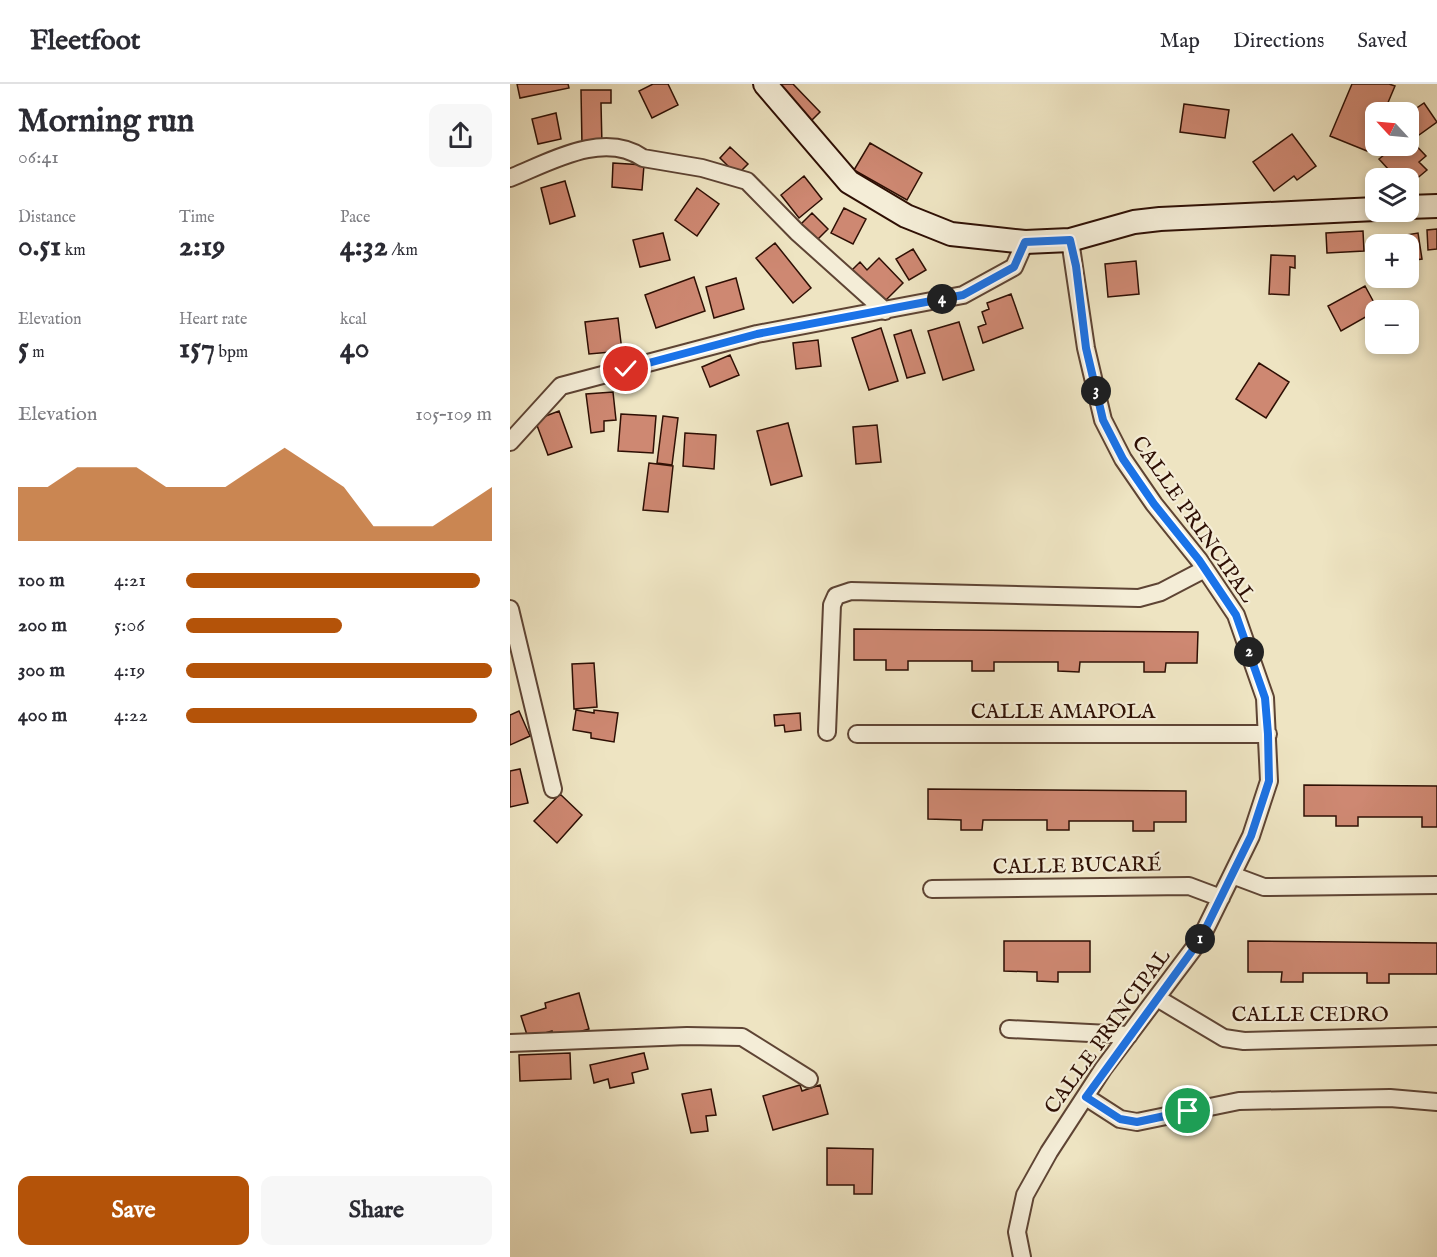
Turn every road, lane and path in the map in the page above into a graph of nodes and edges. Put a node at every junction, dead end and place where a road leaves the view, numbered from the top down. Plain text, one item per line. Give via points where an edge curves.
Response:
1 (765, 84) edge
2 (510, 178) edge
3 (1437, 206) edge
4 (1419, 207) edge
5 (1365, 210) edge
6 (1070, 240) junction
7 (1025, 242) junction
8 (885, 311) junction
9 (510, 442) edge
10 (1205, 570) junction
11 (510, 609) edge
12 (826, 732) dead end
13 (857, 734) dead end
14 (1268, 734) junction
15 (553, 789) dead end
16 (1232, 875) junction
17 (1437, 885) edge
18 (932, 889) dead end
19 (1221, 898) junction
20 (1156, 998) junction
21 (1009, 1029) dead end
22 (1130, 1035) junction
23 (1437, 1036) edge
24 (510, 1043) edge
25 (808, 1079) dead end
26 (1086, 1097) junction
27 (1437, 1102) edge
28 (1022, 1257) edge

1 - 7 street via 849,182 906,216 951,234
2 - 8 street via 590,148 613,148 747,181
3 - 4 street
5 - 6 street via 1160,219
6 - 7 street
6 - 10 street, CALLE PRINCIPAL via 1086,348 1103,420 1123,459
7 - 8 street via 1014,267 963,295
8 - 9 street via 757,334 561,386
10 - 12 street via 1161,592 1138,598 850,591 836,596 832,605
10 - 14 street, CALLE PRINCIPAL via 1236,615 1265,698
11 - 15 street
13 - 14 street, CALLE AMAPOLA
14 - 16 street, CALLE PRINCIPAL via 1269,781 1251,836
16 - 17 street via 1264,888
16 - 19 street, CALLE PRINCIPAL
18 - 19 street, CALLE BUCARÉ via 1189,886
19 - 20 street, CALLE PRINCIPAL via 1200,940
20 - 22 street, CALLE PRINCIPAL
20 - 23 street, CALLE CEDRO via 1224,1038 1244,1041
21 - 22 street
22 - 26 street, CALLE PRINCIPAL
24 - 25 street via 742,1037
26 - 27 street via 1120,1119 1137,1122 1239,1101 1390,1098
26 - 28 street, CALLE PRINCIPAL via 1025,1195 1017,1232

